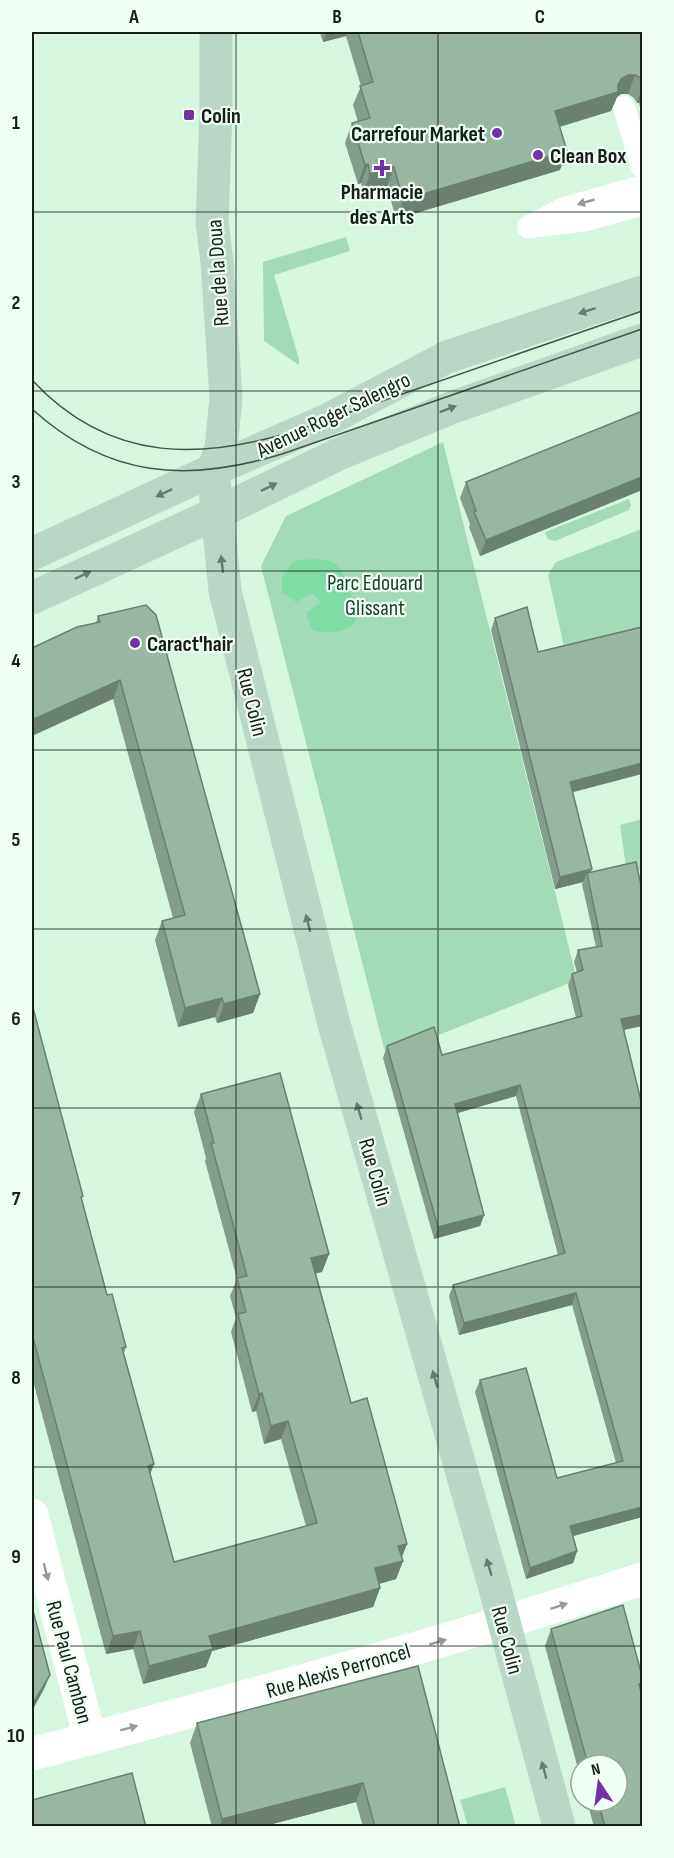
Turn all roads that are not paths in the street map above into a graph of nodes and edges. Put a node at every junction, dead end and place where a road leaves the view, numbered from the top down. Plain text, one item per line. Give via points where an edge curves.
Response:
1 (216, 32) edge
2 (624, 107) edge
3 (642, 167) edge
4 (642, 186) edge
5 (642, 206) edge
6 (642, 292) edge
7 (642, 340) edge
8 (213, 470) junction
9 (217, 513) junction
10 (32, 554) edge
11 (32, 598) edge
12 (32, 1515) edge
13 (642, 1579) edge
14 (504, 1623) junction
15 (90, 1738) junction
16 (32, 1754) edge
17 (559, 1827) edge

1 - 8 street, Rue de la Doua via 212,222 226,398 221,448
2 - 3 lane
4 -> 5 lane via 564,208 528,227 587,220
6 -> 8 street, Avenue Roger Salengro via 447,357 326,421
9 -> 7 street, Avenue Roger Salengro via 341,453 451,408
8 - 9 street, Rue de la Doua
8 -> 10 street, Avenue Roger Salengro
11 -> 9 street, Avenue Roger Salengro
14 -> 9 street, Rue Colin via 331,1012 225,591
12 -> 15 street, Rue Paul Cambon
14 -> 13 street, Rue Alexis Perroncel
15 -> 14 street, Rue Alexis Perroncel
17 -> 14 street, Rue Colin
15 - 16 street, Rue Alexis Perroncel

